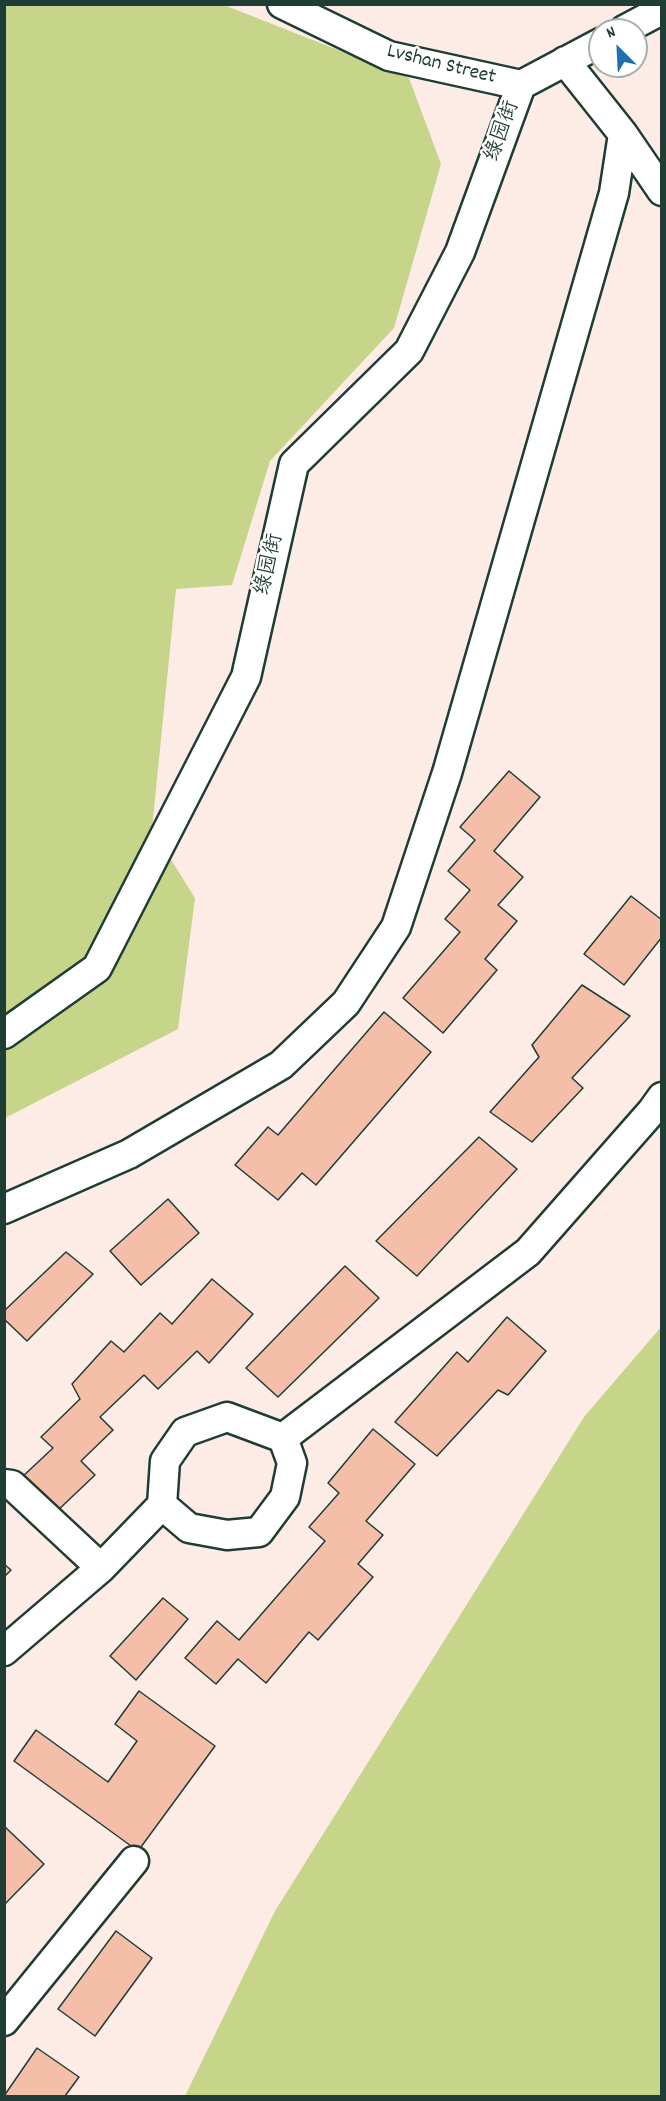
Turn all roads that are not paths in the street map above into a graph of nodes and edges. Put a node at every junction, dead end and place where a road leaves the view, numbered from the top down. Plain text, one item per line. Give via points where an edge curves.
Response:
1 (282, 4) edge
2 (662, 6) edge
3 (647, 18) edge
4 (588, 49) edge
5 (566, 61) junction
6 (521, 85) junction
7 (623, 134) junction
8 (662, 191) edge
9 (4, 1034) edge
10 (662, 1096) edge
11 (4, 1209) edge
12 (283, 1438) junction
13 (4, 1484) edge
14 (162, 1505) junction
15 (101, 1568) junction
16 (4, 1651) edge
17 (134, 1861) dead end
18 (4, 2021) edge

1 - 6 street, Lvshan Street via 389,56
2 - 3 street
4 - 5 street, Lvshan Street
5 - 6 street, Lvshan Street
5 - 7 street
6 - 9 street, 绿园街 via 460,252 410,351 294,464 246,677 97,968
7 - 8 street
7 - 11 street via 614,193 447,773 396,927 346,1004 281,1065 129,1154
10 - 12 street via 528,1252
12 - 14 street via 227,1417 185,1432 165,1461
12 - 14 street via 292,1463 285,1497 259,1532 227,1535 189,1528
13 - 15 street via 12,1485
14 - 15 street
15 - 16 street
17 - 18 street

